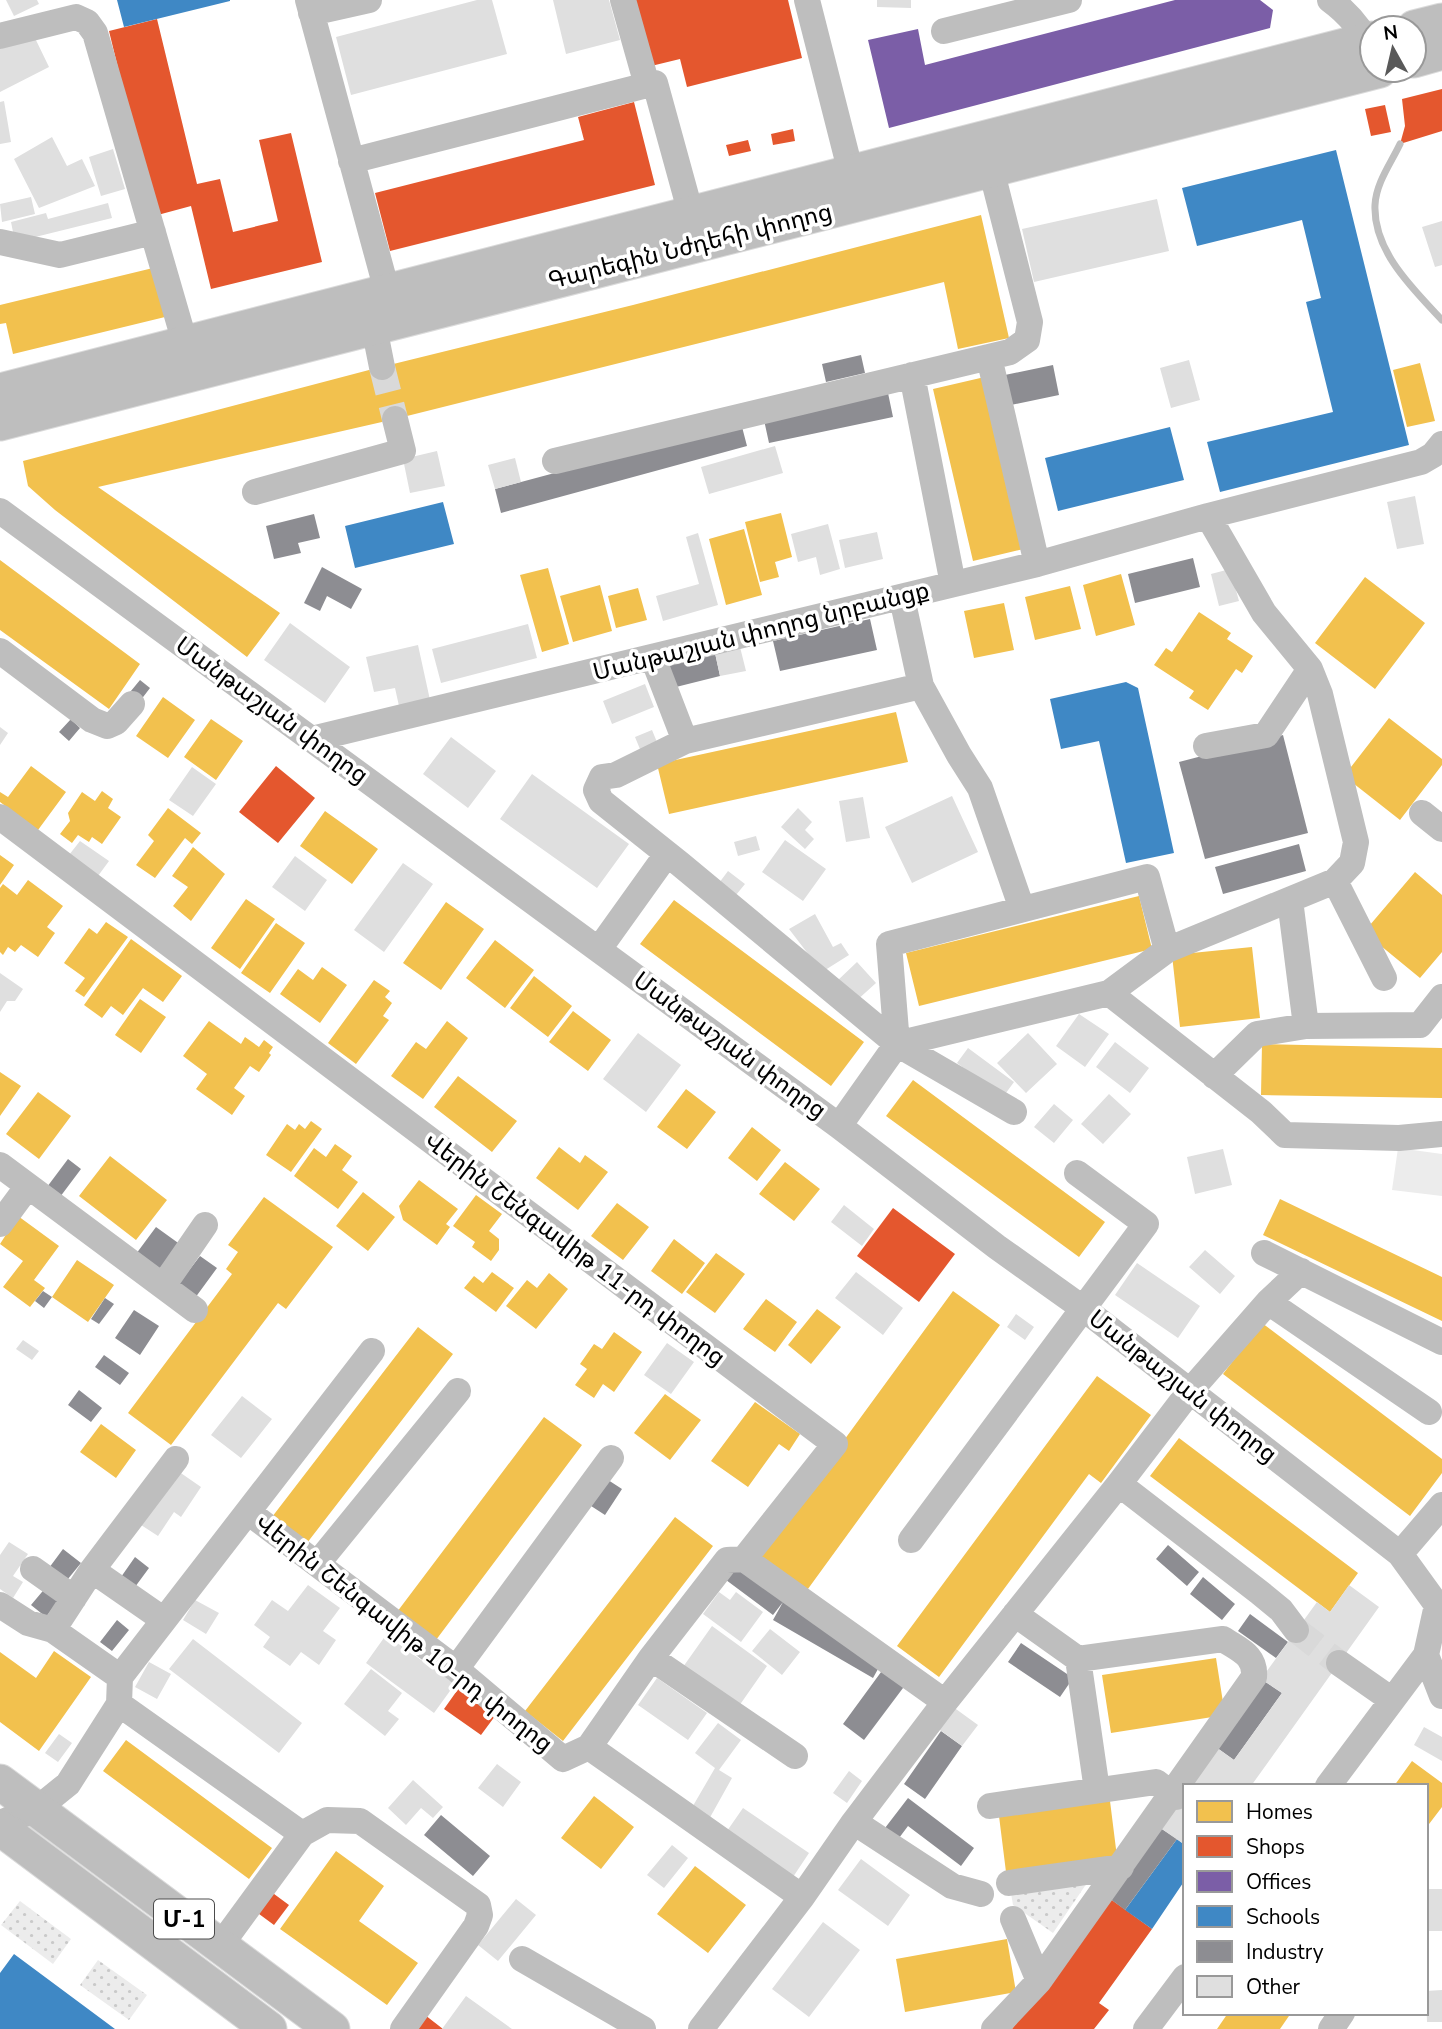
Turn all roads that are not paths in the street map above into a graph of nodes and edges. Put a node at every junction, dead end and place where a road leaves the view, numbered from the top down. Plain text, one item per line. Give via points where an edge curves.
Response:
1 (369, 0) edge
2 (623, 0) edge
3 (807, 0) edge
4 (1069, 0) edge
5 (1330, 0) edge
6 (310, 6) edge
7 (76, 8) edge
8 (1005, 8) edge
9 (944, 31) dead end
10 (1358, 32) edge
11 (0, 36) edge
12 (1358, 61) edge
13 (1358, 62) edge
14 (647, 85) junction
15 (351, 161) junction
16 (991, 169) junction
17 (851, 173) junction
18 (691, 214) junction
19 (153, 232) junction
20 (0, 242) edge
21 (387, 292) junction
22 (373, 327) junction
23 (185, 344) junction
24 (989, 357) junction
25 (382, 367) tunnel mouth
26 (912, 375) junction
27 (0, 391) edge
28 (395, 419) tunnel mouth
29 (0, 423) edge
30 (1442, 444) edge
31 (555, 461) dead end
32 (255, 492) dead end
33 (0, 511) edge
34 (1208, 516) junction
35 (1037, 564) junction
36 (953, 584) junction
37 (902, 598) junction
38 (0, 651) edge
39 (653, 657) junction
40 (1310, 669) junction
41 (921, 686) junction
42 (132, 704) dead end
43 (312, 739) junction
44 (685, 740) junction
45 (1206, 746) dead end
46 (0, 817) edge
47 (667, 854) junction
48 (1335, 881) junction
49 (1290, 900) junction
50 (1022, 909) junction
51 (599, 948) junction
52 (1167, 950) junction
53 (1384, 978) dead end
54 (1109, 993) junction
55 (1442, 997) edge
56 (1306, 1026) junction
57 (897, 1044) junction
58 (1214, 1076) junction
59 (1014, 1112) dead end
60 (839, 1126) junction
61 (1442, 1134) edge
62 (0, 1165) edge
63 (1077, 1173) dead end
64 (28, 1186) junction
65 (0, 1224) edge
66 (205, 1225) dead end
67 (1264, 1253) dead end
68 (1301, 1271) junction
69 (163, 1286) junction
70 (1268, 1302) junction
71 (1084, 1309) junction
72 (195, 1310) dead end
73 (1442, 1342) edge
74 (372, 1351) dead end
75 (458, 1391) dead end
76 (1191, 1391) junction
77 (1429, 1412) dead end
78 (611, 1458) dead end
79 (176, 1459) dead end
80 (1119, 1485) junction
81 (1442, 1505) edge
82 (248, 1512) junction
83 (911, 1540) dead end
84 (1400, 1554) junction
85 (744, 1559) junction
86 (317, 1564) junction
87 (33, 1569) dead end
88 (92, 1570) junction
89 (74, 1598) junction
90 (0, 1605) edge
91 (1015, 1615) junction
92 (164, 1620) junction
93 (53, 1630) junction
94 (1296, 1630) tunnel mouth
95 (1426, 1655) junction
96 (651, 1658) junction
97 (1078, 1659) junction
98 (1339, 1663) tunnel mouth
99 (456, 1669) junction
100 (120, 1677) junction
101 (1442, 1696) edge
102 (1392, 1700) junction
103 (945, 1702) junction
104 (119, 1704) junction
105 (589, 1747) junction
106 (796, 1756) dead end
107 (0, 1782) edge
108 (1329, 1784) edge
109 (1097, 1790) junction
110 (1173, 1795) junction
111 (990, 1806) dead end
112 (37, 1809) junction
113 (854, 1822) junction
114 (0, 1826) edge
115 (302, 1834) junction
116 (1121, 1867) junction
117 (1009, 1883) dead end
118 (981, 1894) dead end
119 (802, 1897) junction
120 (1013, 1919) dead end
121 (220, 1946) junction
122 (522, 1959) dead end
123 (1183, 1980) edge
124 (1039, 1981) junction
125 (269, 2029) edge
126 (332, 2029) edge
127 (403, 2029) edge
128 (643, 2029) edge
129 (701, 2029) edge
130 (993, 2029) edge
131 (1146, 2029) edge

1 - 6 street
2 - 14 street
3 - 17 street
4 - 8 street
5 - 10 street
6 - 15 street
7 - 11 street
7 - 19 street via 95,33
8 - 9 street
12 - 17 main road, Գարեգին Նժդեհի փողոց
13 - 16 main road, Գարեգին Նժդեհի փողոց
14 - 15 street
14 - 18 street via 655,83
15 - 21 street
16 - 22 main road, Գարեգին Նժդեհի փողոց
16 - 24 street via 1030,322 1027,340 1010,352
17 - 18 main road, Գարեգին Նժդեհի փողոց
18 - 21 main road, Գարեգին Նժդեհի փողոց
19 - 20 street via 60,255
19 - 23 street
21 - 23 main road, Գարեգին Նժդեհի փողոց
22 - 25 street
22 - 29 main road, Գարեգին Նժդեհի փողոց
23 - 27 main road, Գարեգին Նժդեհի փողոց
24 - 26 street
24 - 35 street
26 - 31 street
26 - 36 street
28 - 32 street via 404,451
30 - 34 street, Մանթաշյան փողոց նրբանցք via 1421,462
33 - 43 street, Մանթաշյան փողոց
34 - 35 street, Մանթաշյան փողոց նրբանցք
34 - 40 street via 1264,613
35 - 36 street, Մանթաշյան փողոց նրբանցք
36 - 37 street, Մանթաշյան փողոց նրբանցք
37 - 39 street, Մանթաշյան փողոց նրբանցք
37 - 41 street
38 - 42 street via 92,720 107,726
39 - 43 street, Մանթաշյան փողոց նրբանցք
39 - 44 street
40 - 45 street via 1266,735
40 - 48 street via 1356,842 1352,863
41 - 44 street
41 - 50 street via 980,788
43 - 51 street, Մանթաշյան փողոց
44 - 47 street via 616,775 602,777 596,790 601,801
46 - 85 street, Վերին Շենգավիթ 11-րդ փողոց via 835,1444
47 - 51 street
47 - 57 street
48 - 49 street
48 - 53 street
49 - 52 street
49 - 56 street
50 - 52 street via 1147,877
50 - 57 street via 889,944
51 - 60 street, Մանթաշյան փողոց
52 - 54 street
54 - 57 street
54 - 58 street
55 - 56 street via 1420,1025
56 - 58 street via 1258,1034
57 - 59 street
57 - 60 street
58 - 61 street via 1285,1135 1399,1138
60 - 71 street, Մանթաշյան փողոց
62 - 64 street
63 - 71 street via 1146,1224
64 - 65 street
64 - 69 street
66 - 69 street
67 - 68 street
68 - 70 street
68 - 73 street
69 - 72 street
70 - 76 street
70 - 77 street
71 - 76 street, Մանթաշյան փողոց
71 - 83 street
74 - 82 street
75 - 86 street
76 - 80 street
76 - 84 street, Մանթաշյան փողոց
78 - 99 street
79 - 88 street
80 - 91 street
80 - 94 street via 1281,1610
81 - 84 street
82 - 86 street, Վերին Շենգավիթ 10-րդ փողոց
82 - 92 street
84 - 95 street, Մանթաշյան փողոց via 1437,1605
85 - 96 street via 727,1560
85 - 103 street
86 - 99 street, Վերին Շենգավիթ 10-րդ փողոց
87 - 89 street
88 - 89 street
88 - 92 street
89 - 93 street
90 - 93 street via 28,1623
91 - 97 street
91 - 103 street
92 - 100 street
93 - 100 street
95 - 101 street
95 - 102 street
96 - 105 street
96 - 106 street
97 - 109 street
97 - 110 street via 1223,1639 1252,1659 1254,1677
98 - 102 street
99 - 105 street, Վերին Շենգավիթ 10-րդ փողոց via 563,1759
100 - 104 street
102 - 108 street
103 - 113 street
104 - 112 street via 68,1784
104 - 115 street
105 - 119 street, Վերին Շենգավիթ 10-րդ փողոց
107 - 112 main road, Մ-1
109 - 110 street via 1156,1782
109 - 111 street
110 - 116 street
112 - 114 street
112 - 121 main road, Մ-1
113 - 118 street via 952,1886
113 - 119 street
114 - 125 main road, Մ-1
115 - 121 street
115 - 127 street via 327,1820 360,1821 478,1905 476,1926
116 - 117 street
116 - 124 street
119 - 129 street
120 - 124 street
121 - 126 main road, Մ-1
122 - 128 street
123 - 131 street
124 - 130 street

